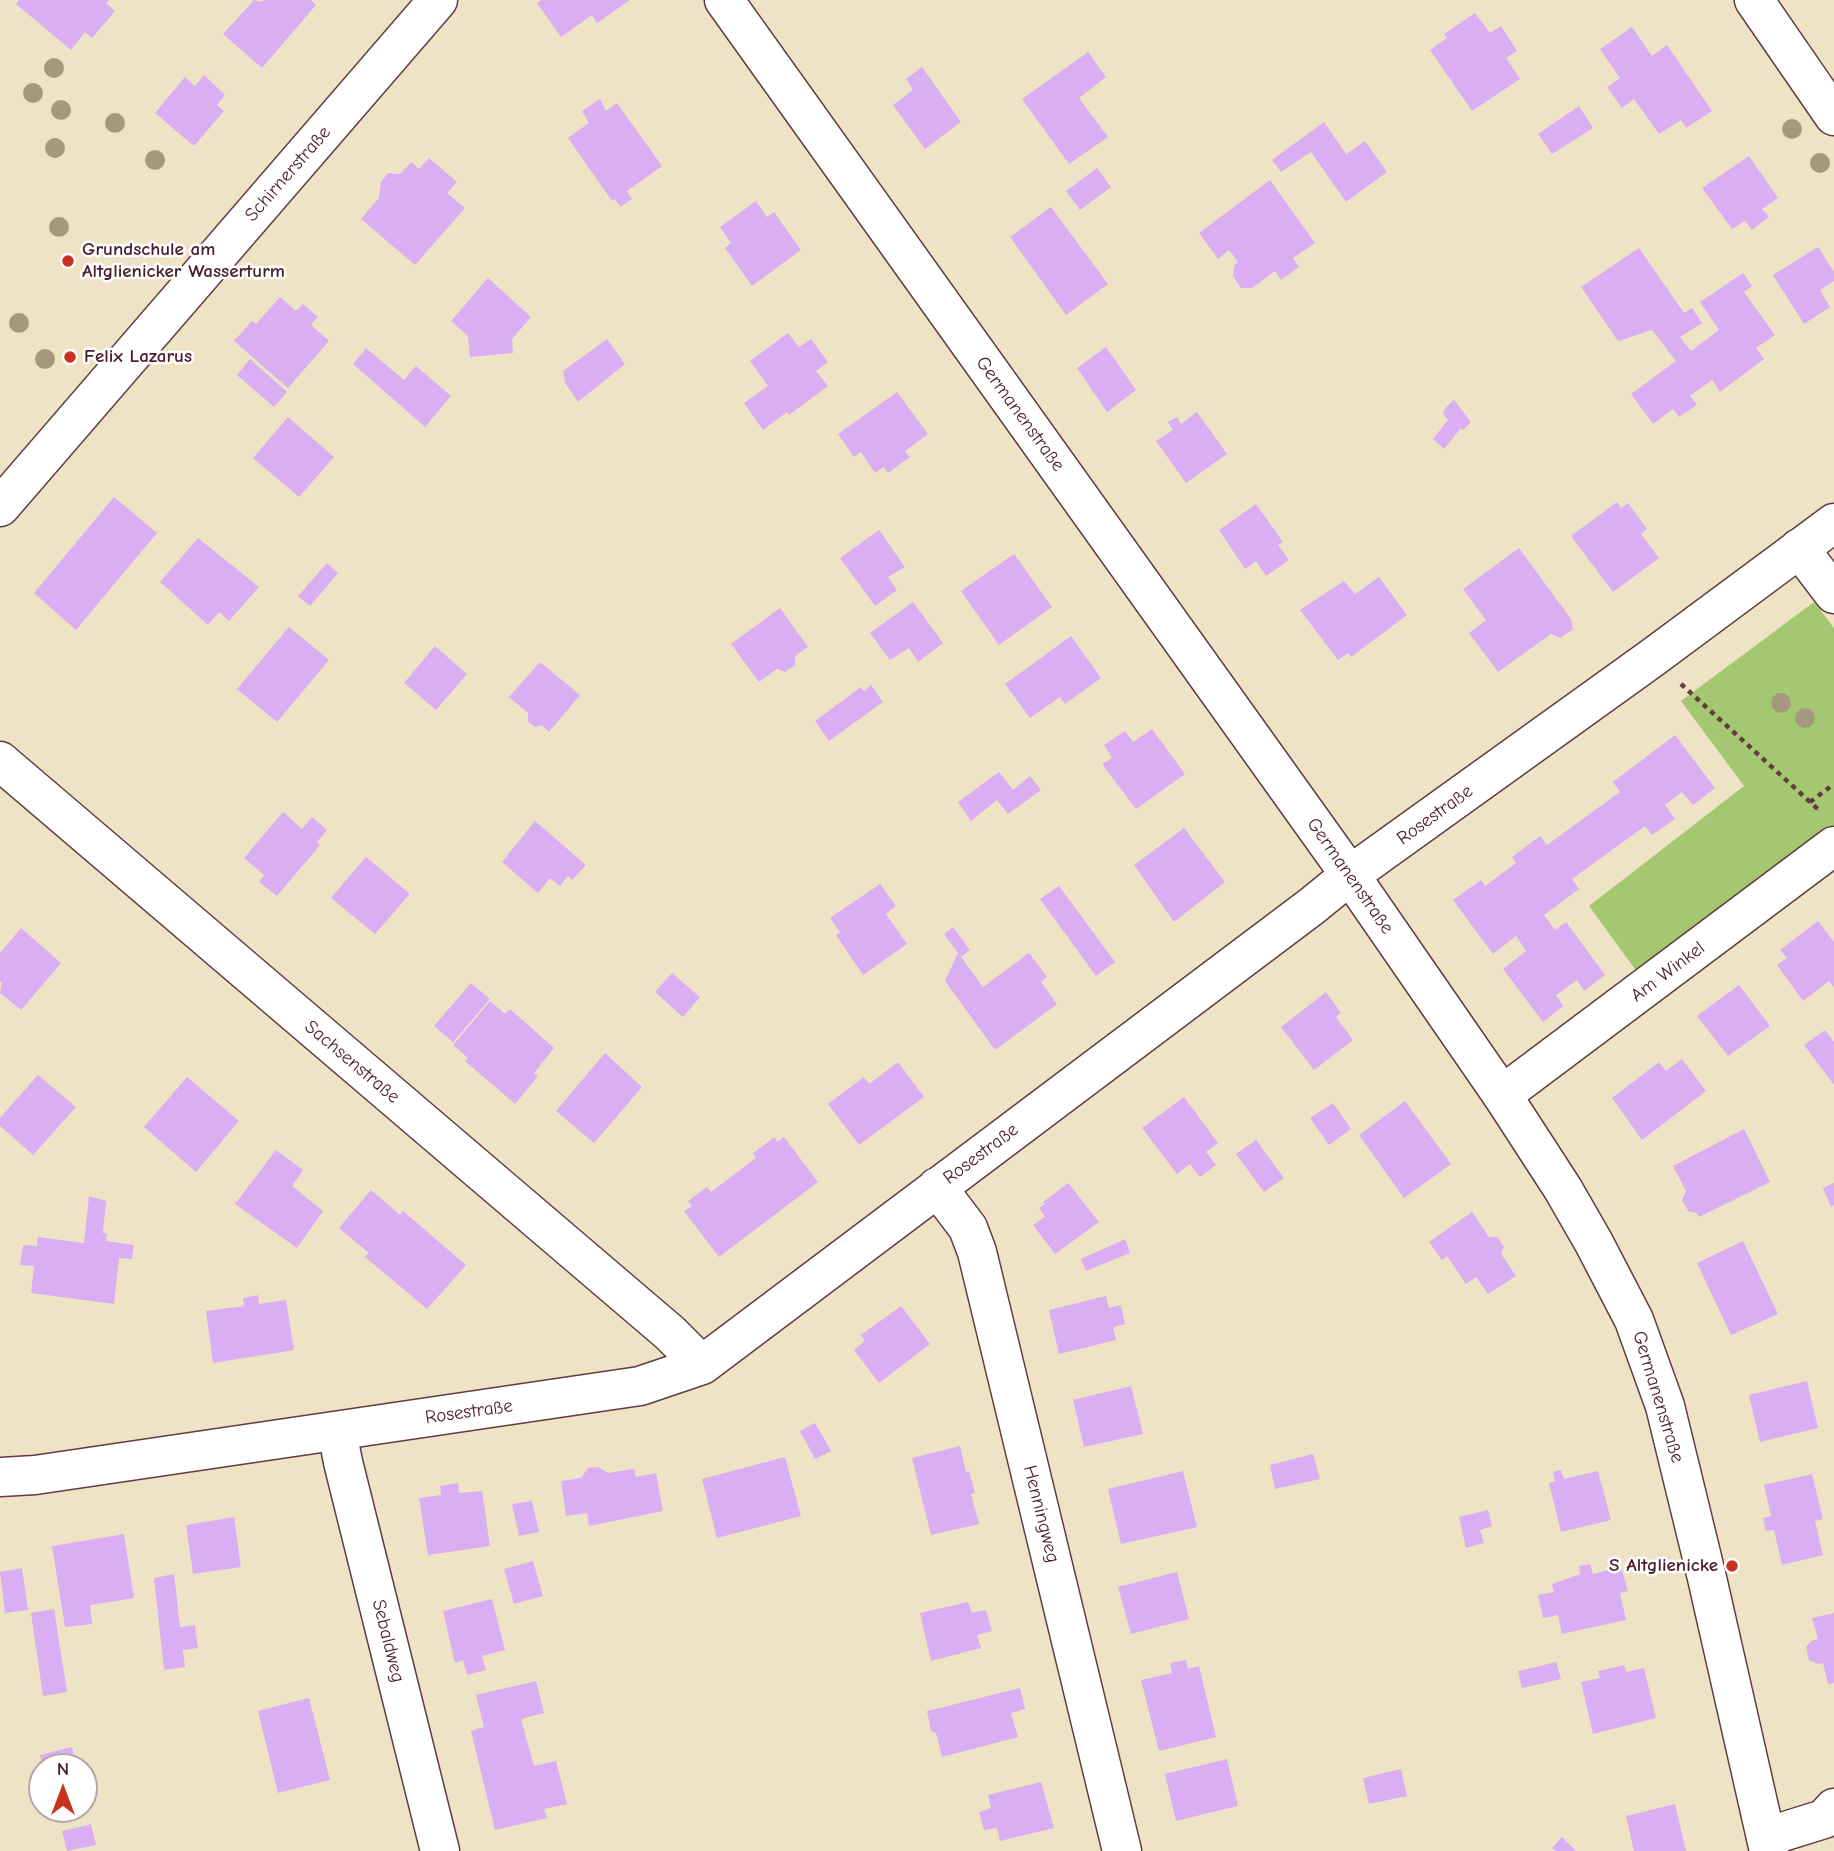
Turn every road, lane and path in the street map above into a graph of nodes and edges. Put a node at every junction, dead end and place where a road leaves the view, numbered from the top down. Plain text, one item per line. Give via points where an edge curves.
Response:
1 (438, 0) edge
2 (723, 0) edge
3 (1754, 0) edge
4 (1834, 116) edge
5 (0, 507) edge
6 (1834, 523) edge
7 (1799, 548) junction
8 (1834, 594) edge
9 (1652, 658) junction
10 (0, 761) edge
11 (1834, 784) edge
12 (1810, 802) junction
13 (1830, 831) edge
14 (1350, 875) junction
15 (1502, 1095) junction
16 (937, 1187) junction
17 (702, 1365) junction
18 (337, 1431) junction
19 (0, 1477) edge
20 (1834, 1808) edge
21 (1768, 1844) edge
22 (440, 1851) edge
23 (1122, 1851) edge

1 - 5 street, Schirnerstraße
2 - 14 street, Germanenstraße
3 - 4 street
6 - 7 street, Rosestraße
7 - 8 street
7 - 9 street, Rosestraße
9 - 12 path
9 - 14 street, Rosestraße
10 - 17 street, Sachsenstraße
11 - 12 path
12 - 13 path
13 - 15 street, Am Winkel
14 - 15 street, Germanenstraße
14 - 16 street, Rosestraße
15 - 21 street, Germanenstraße via 1594,1243 1634,1321 1665,1406
16 - 17 street, Rosestraße
16 - 23 street, Henningweg via 968,1228 977,1252
17 - 18 street, Rosestraße via 640,1386
18 - 19 street, Rosestraße
18 - 22 street, Sebaldweg
20 - 21 street via 1824,1819

